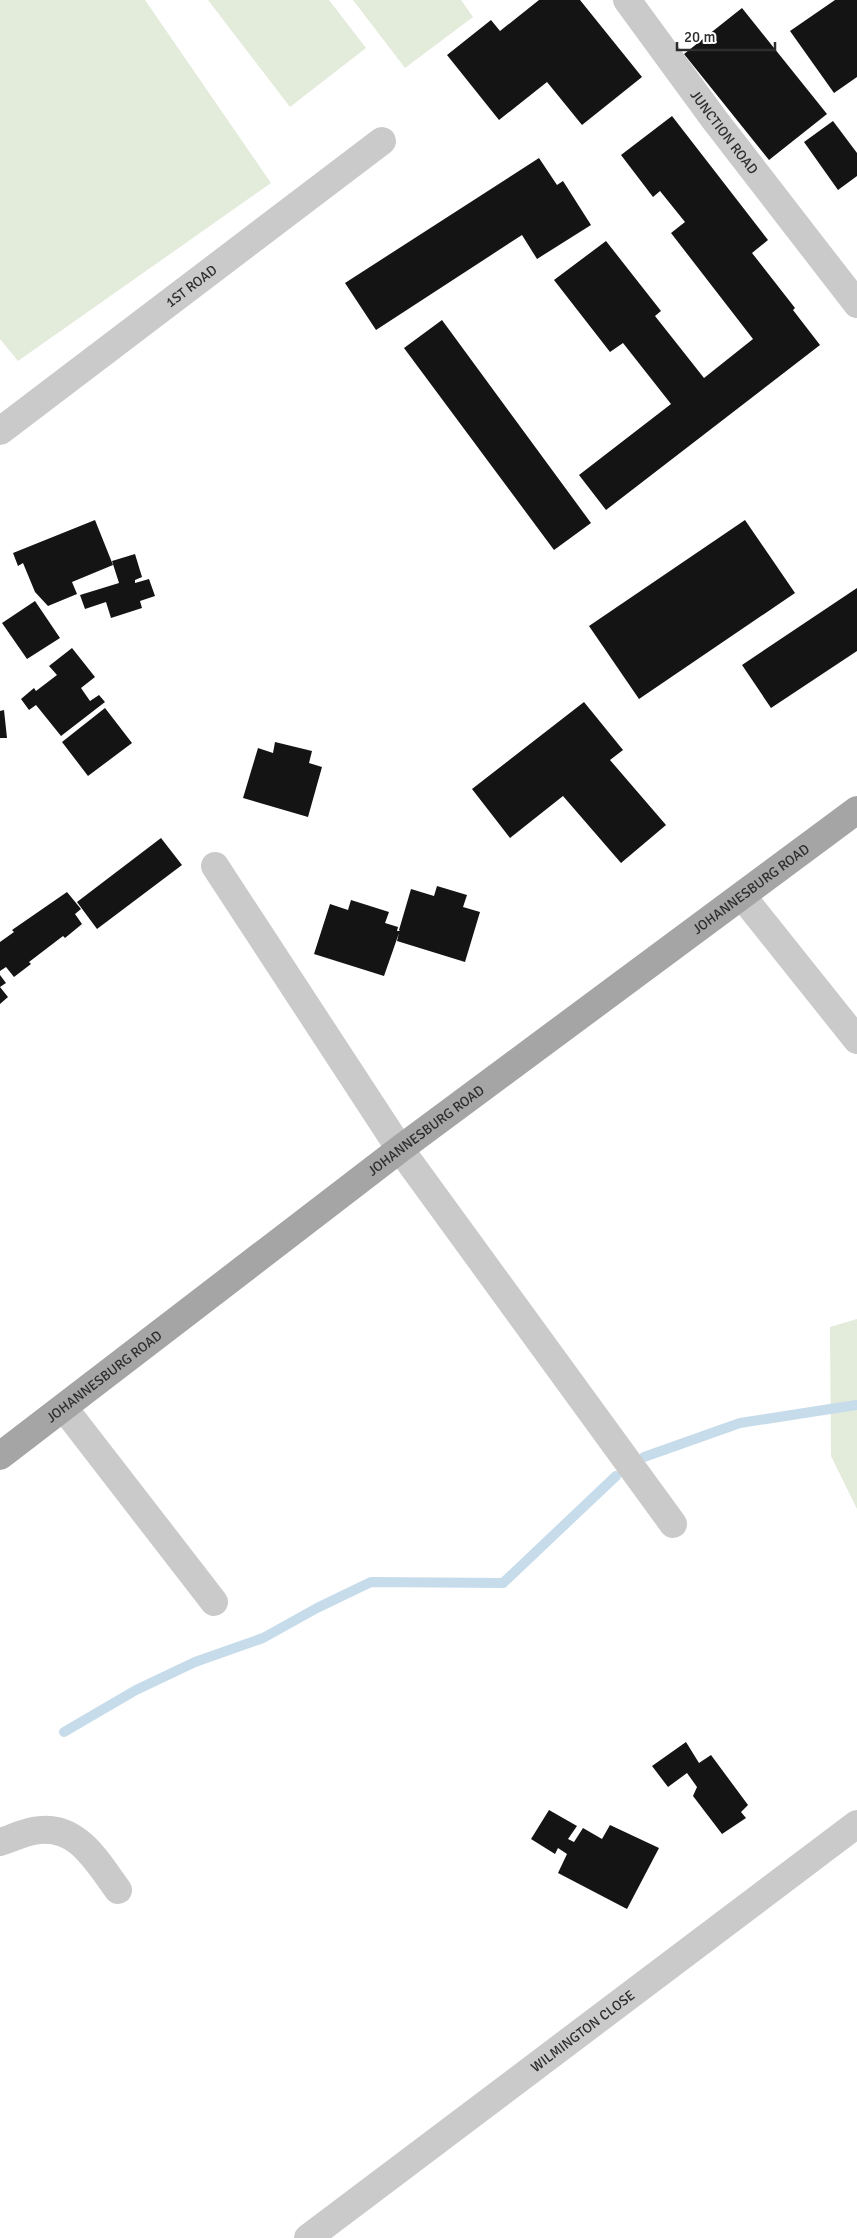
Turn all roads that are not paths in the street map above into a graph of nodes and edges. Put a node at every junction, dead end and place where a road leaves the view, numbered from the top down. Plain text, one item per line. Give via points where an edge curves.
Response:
1 (627, 0) edge
2 (382, 141) dead end
3 (857, 304) edge
4 (0, 431) edge
5 (857, 810) edge
6 (215, 866) dead end
7 (742, 896) junction
8 (857, 1040) edge
9 (400, 1149) junction
10 (64, 1408) junction
11 (0, 1456) edge
12 (673, 1524) dead end
13 (214, 1602) dead end
14 (857, 1824) edge
15 (0, 1842) edge
16 (118, 1890) dead end
17 (308, 2238) edge

1 - 3 street, JUNCTION ROAD
2 - 4 street, 1ST ROAD
5 - 7 main road, JOHANNESBURG ROAD
6 - 9 street
7 - 8 street
7 - 9 main road, JOHANNESBURG ROAD
9 - 10 main road, JOHANNESBURG ROAD
9 - 12 street
10 - 11 main road, JOHANNESBURG ROAD
10 - 13 street
14 - 17 street, WILMINGTON CLOSE
15 - 16 street via 33,1831 49,1830 68,1835 86,1846

